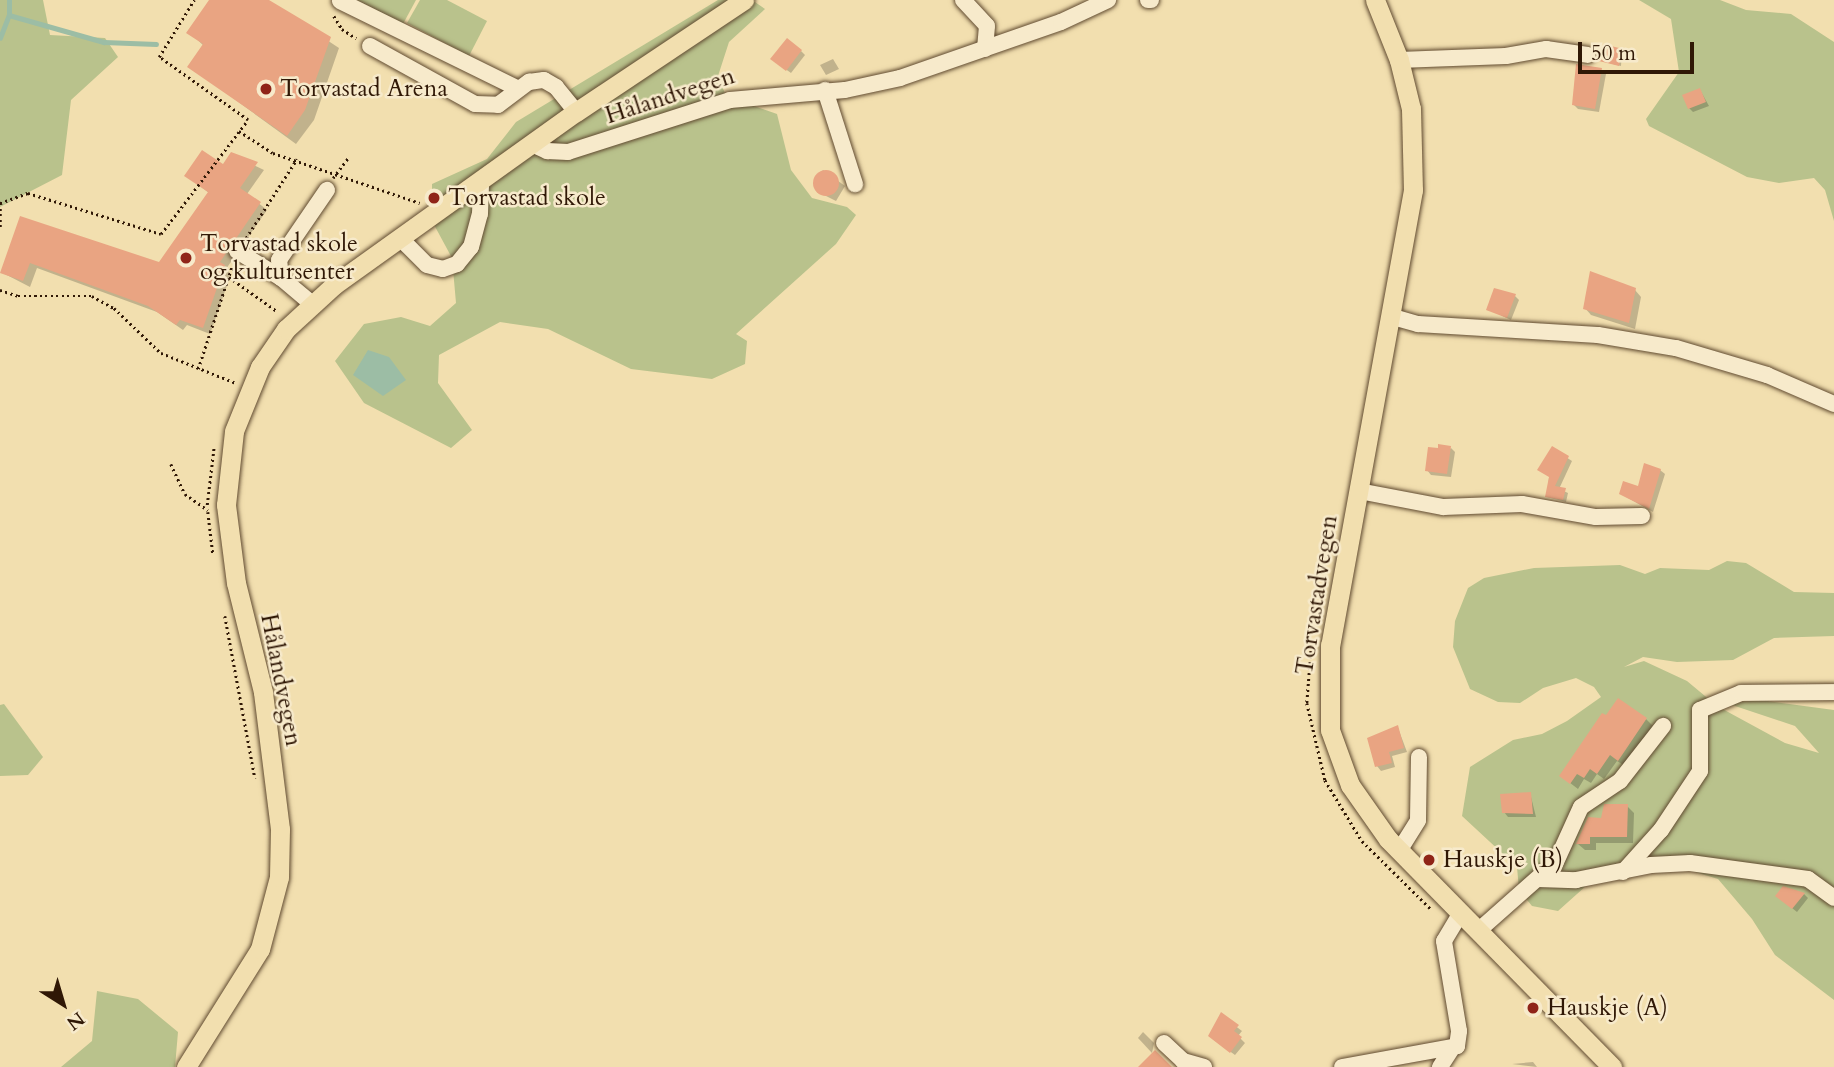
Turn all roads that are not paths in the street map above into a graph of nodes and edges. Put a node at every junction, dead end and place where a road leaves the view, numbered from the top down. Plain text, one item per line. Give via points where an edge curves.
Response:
1 (744, 0) edge
2 (963, 0) edge
3 (1108, 0) edge
4 (1375, 0) edge
5 (336, 7) edge
6 (370, 46) road end
7 (985, 49) junction
8 (1588, 55) dead end
9 (1399, 60) junction
10 (519, 89) junction
11 (825, 90) junction
12 (576, 112) junction
13 (532, 144) junction
14 (481, 181) junction
15 (855, 184) dead end
16 (327, 190) dead end
17 (400, 238) junction
18 (237, 251) road end
19 (281, 278) junction
20 (312, 303) junction
21 (1393, 317) junction
22 (1834, 404) edge
23 (1359, 491) junction
24 (1642, 516) dead end
25 (1834, 692) edge
26 (1663, 726) dead end
27 (1419, 757) dead end
28 (1399, 851) junction
29 (1623, 872) junction
30 (1538, 879) junction
31 (1834, 898) edge
32 (1454, 920) junction
33 (1478, 931) junction
34 (1164, 1043) dead end
35 (1451, 1050) junction
36 (186, 1067) edge
37 (1204, 1067) edge
38 (1342, 1067) edge
39 (1440, 1067) edge
40 (1612, 1067) edge

1 - 12 main road, Hålandvegen
2 - 7 street via 988,26
3 - 7 street, Hålandvegen
4 - 9 main road, Torvastadvegen
5 - 10 street
6 - 10 street, Hålandvegen via 481,106 504,103
7 - 11 street, Hålandvegen via 900,78
8 - 9 street via 1546,49 1506,56
9 - 21 main road, Torvastadvegen via 1411,108 1415,166
10 - 12 street, Hålandvegen via 536,80 550,82
11 - 13 street, Hålandvegen via 730,100 568,152
11 - 15 street
12 - 13 main road, Hålandvegen
13 - 14 main road, Hålandvegen
14 - 17 main road, Hålandvegen
14 - 17 street via 480,215 471,247 457,264 443,269 427,265
16 - 19 street via 283,251
17 - 20 main road, Hålandvegen
18 - 19 street
19 - 20 street
20 - 36 main road, Hålandvegen via 273,345 249,387 234,431 226,485 234,570 259,671 276,796 280,853 275,904 247,976
21 - 22 street via 1418,324 1598,335 1676,348 1767,375
21 - 23 main road, Torvastadvegen
23 - 24 street, Torvastadvegen via 1443,507 1522,504 1596,517
23 - 28 main road, Torvastadvegen via 1330,645 1328,711 1335,749 1350,785
25 - 29 street via 1741,693 1700,710 1700,771 1661,830
26 - 30 street via 1620,781 1581,807 1556,862
27 - 28 street via 1418,820
28 - 32 main road, Torvastadvegen
29 - 30 street via 1554,882
29 - 31 street via 1690,863 1770,871 1808,879
30 - 33 street
32 - 33 main road, Torvastadvegen
32 - 35 street via 1444,942 1459,1031 1457,1046
33 - 40 main road, Torvastadvegen
34 - 37 street via 1183,1061
35 - 38 street
35 - 39 street

